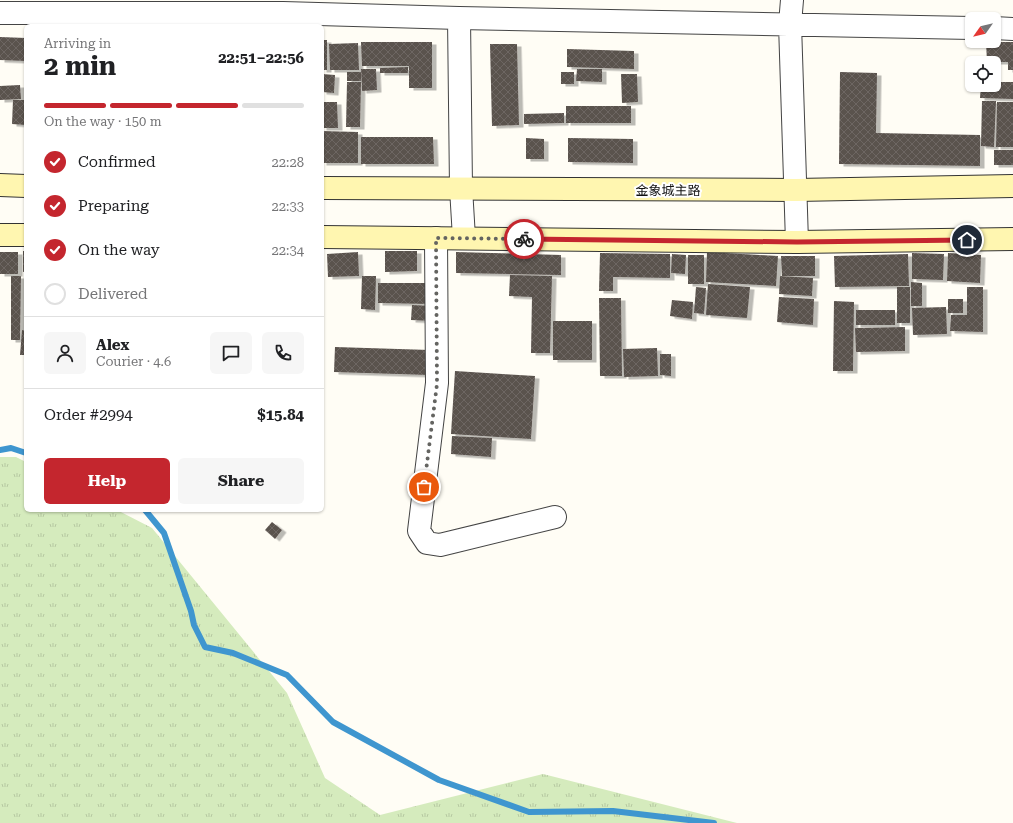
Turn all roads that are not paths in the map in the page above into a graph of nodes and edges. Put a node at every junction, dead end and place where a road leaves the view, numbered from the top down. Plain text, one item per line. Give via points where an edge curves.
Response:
1 (792, 0) edge
2 (283, 6) edge
3 (0, 13) edge
4 (88, 13) edge
5 (460, 18) junction
6 (790, 24) junction
7 (965, 28) edge
8 (1001, 28) edge
9 (1013, 29) edge
10 (0, 186) edge
11 (24, 186) edge
12 (1013, 186) edge
13 (324, 188) edge
14 (461, 188) junction
15 (796, 190) junction
16 (0, 235) edge
17 (24, 236) edge
18 (324, 237) edge
19 (436, 238) junction
20 (464, 238) junction
21 (1013, 239) edge
22 (797, 242) junction
23 (555, 517) dead end

1 - 6 street
2 - 4 street
2 - 5 street
3 - 4 street
5 - 6 street
5 - 14 street
6 - 7 street
6 - 15 street
8 - 9 street
10 - 11 main road
12 - 15 main road, 金象城主路
13 - 14 main road, 金象城主路
14 - 15 main road, 金象城主路
14 - 20 street
15 - 22 street
16 - 17 main road
18 - 19 main road
19 - 20 main road
19 - 23 street via 437,384 419,531 427,543 440,545
20 - 22 main road
21 - 22 main road

